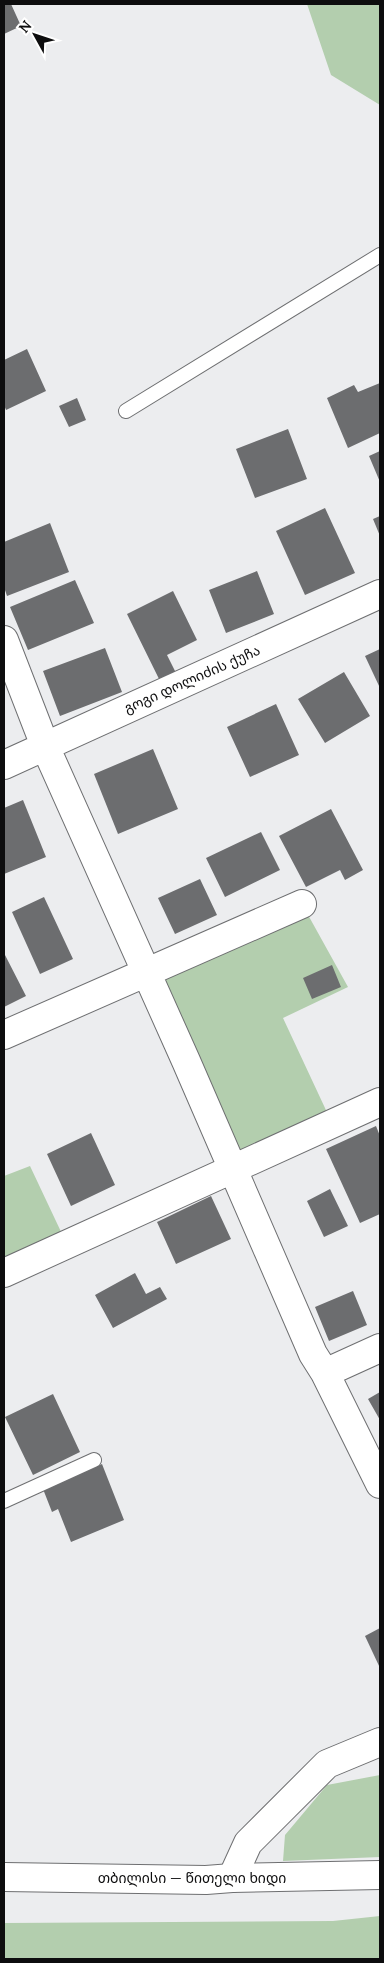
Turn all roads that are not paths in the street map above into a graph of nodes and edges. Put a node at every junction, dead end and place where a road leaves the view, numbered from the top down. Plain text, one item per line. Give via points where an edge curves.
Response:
1 (380, 255) edge
2 (126, 411) dead end
3 (380, 594) edge
4 (4, 640) edge
5 (44, 746) junction
6 (4, 765) edge
7 (302, 904) dead end
8 (146, 973) junction
9 (4, 1035) edge
10 (380, 1102) edge
11 (232, 1170) junction
12 (4, 1273) edge
13 (380, 1348) edge
14 (325, 1373) junction
15 (94, 1460) dead end
16 (380, 1484) edge
17 (4, 1501) edge
18 (380, 1742) edge
19 (380, 1875) edge
20 (4, 1877) edge
21 (232, 1878) junction

1 - 2 lane
3 - 5 main road, გოგი დოლიძის ქუჩა
4 - 5 main road
5 - 6 main road, გოგი დოლიძის ქუჩა
5 - 8 main road
7 - 8 main road
8 - 9 main road
8 - 11 main road
10 - 11 main road
11 - 12 main road
11 - 14 main road via 313,1354
13 - 14 main road
14 - 16 main road
15 - 17 lane
18 - 21 main road via 327,1764 248,1843
19 - 21 main road, თბილისი — წითელი ხიდი
20 - 21 main road, თბილისი — წითელი ხიდი

